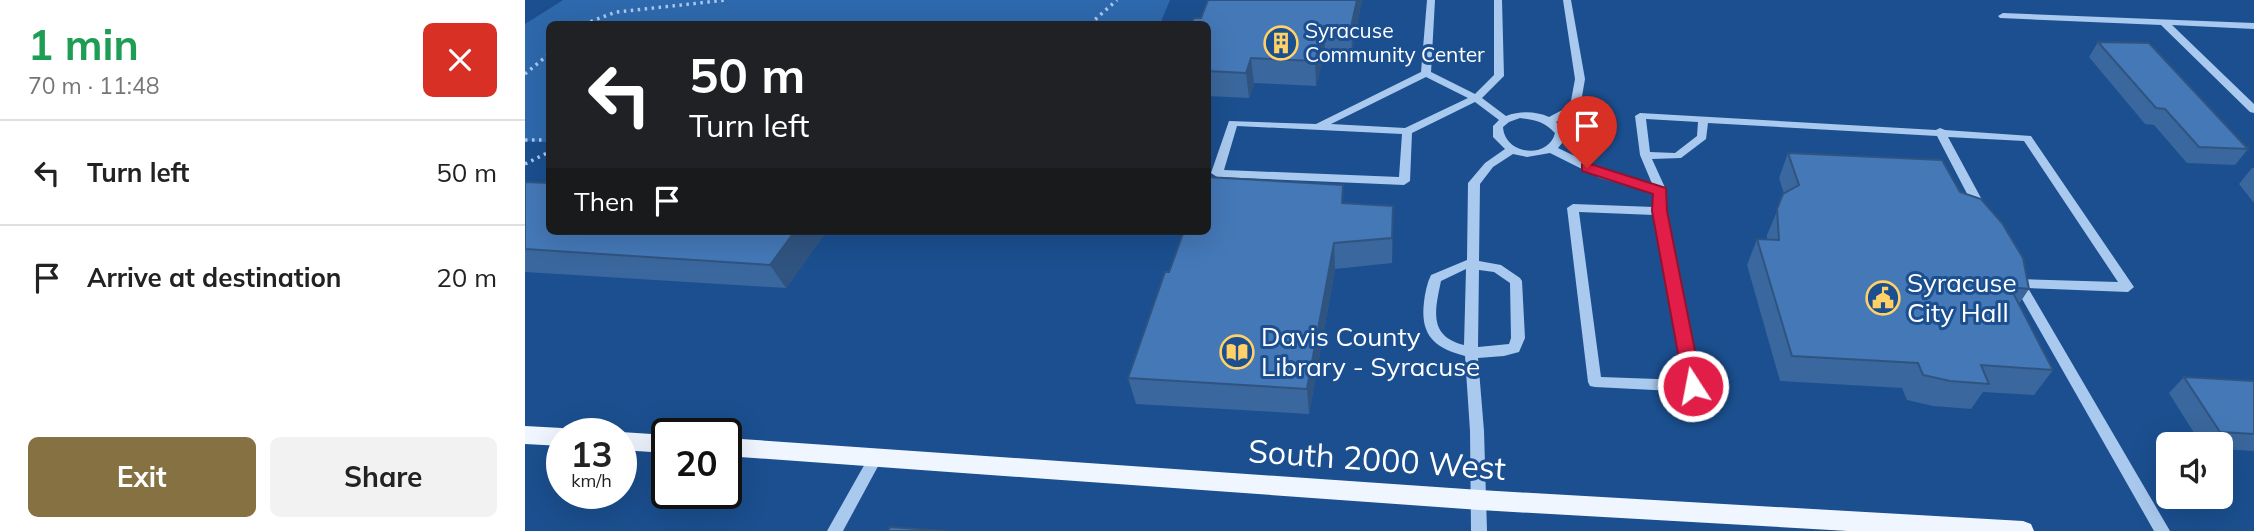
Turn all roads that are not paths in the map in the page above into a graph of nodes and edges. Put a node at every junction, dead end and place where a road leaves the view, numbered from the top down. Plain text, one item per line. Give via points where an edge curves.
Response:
1 (1431, 0) edge
2 (1498, 0) edge
3 (1567, 0) edge
4 (2003, 16) dead end
5 (2163, 22) junction
6 (2254, 26) edge
7 (1426, 73) junction
8 (1476, 98) junction
9 (2254, 110) edge
10 (1505, 120) junction
11 (1703, 120) junction
12 (1549, 121) junction
13 (1317, 128) junction
14 (1407, 131) junction
15 (1940, 131) junction
16 (1551, 149) junction
17 (1511, 150) junction
18 (1646, 155) junction
19 (1211, 161) edge
20 (1220, 161) junction
21 (1661, 192) junction
22 (1660, 211) junction
23 (1989, 224) edge
24 (1472, 265) junction
25 (1471, 352) junction
26 (525, 435) edge
27 (546, 436) edge
28 (742, 448) edge
29 (876, 457) junction
30 (1480, 500) junction
31 (835, 531) edge
32 (1479, 531) edge
33 (2023, 531) edge
34 (2162, 531) edge

1 - 7 street
2 - 8 street via 1499,76
3 - 12 street via 1579,92 1575,108
4 - 5 street
5 - 6 street
5 - 9 street
7 - 8 street
7 - 13 street
8 - 10 street
8 - 14 street
10 - 12 street via 1530,115
10 - 17 street via 1496,133
11 - 15 street
11 - 18 street via 1702,137 1677,156
11 - 18 street via 1640,116
12 - 16 street via 1560,139
13 - 14 street
13 - 20 street via 1233,123
14 - 20 street via 1404,181 1217,173
15 - 23 street
15 - 34 street via 2027,138 2129,287 2016,277
16 - 17 street via 1532,154
16 - 21 street via 1604,175
17 - 24 street via 1474,183
18 - 21 street
19 - 20 street
21 - 22 street
22 - 22 street via 1693,386 1595,382 1573,208
24 - 25 street
24 - 25 street via 1435,278 1430,326 1445,342
24 - 25 street via 1497,268 1516,281 1518,338 1514,348 1501,353
25 - 30 street
26 - 27 main road
28 - 29 main road, South 2000 West
29 - 30 main road, South 2000 West
29 - 31 street
30 - 32 street
30 - 33 main road, South 2000 West

